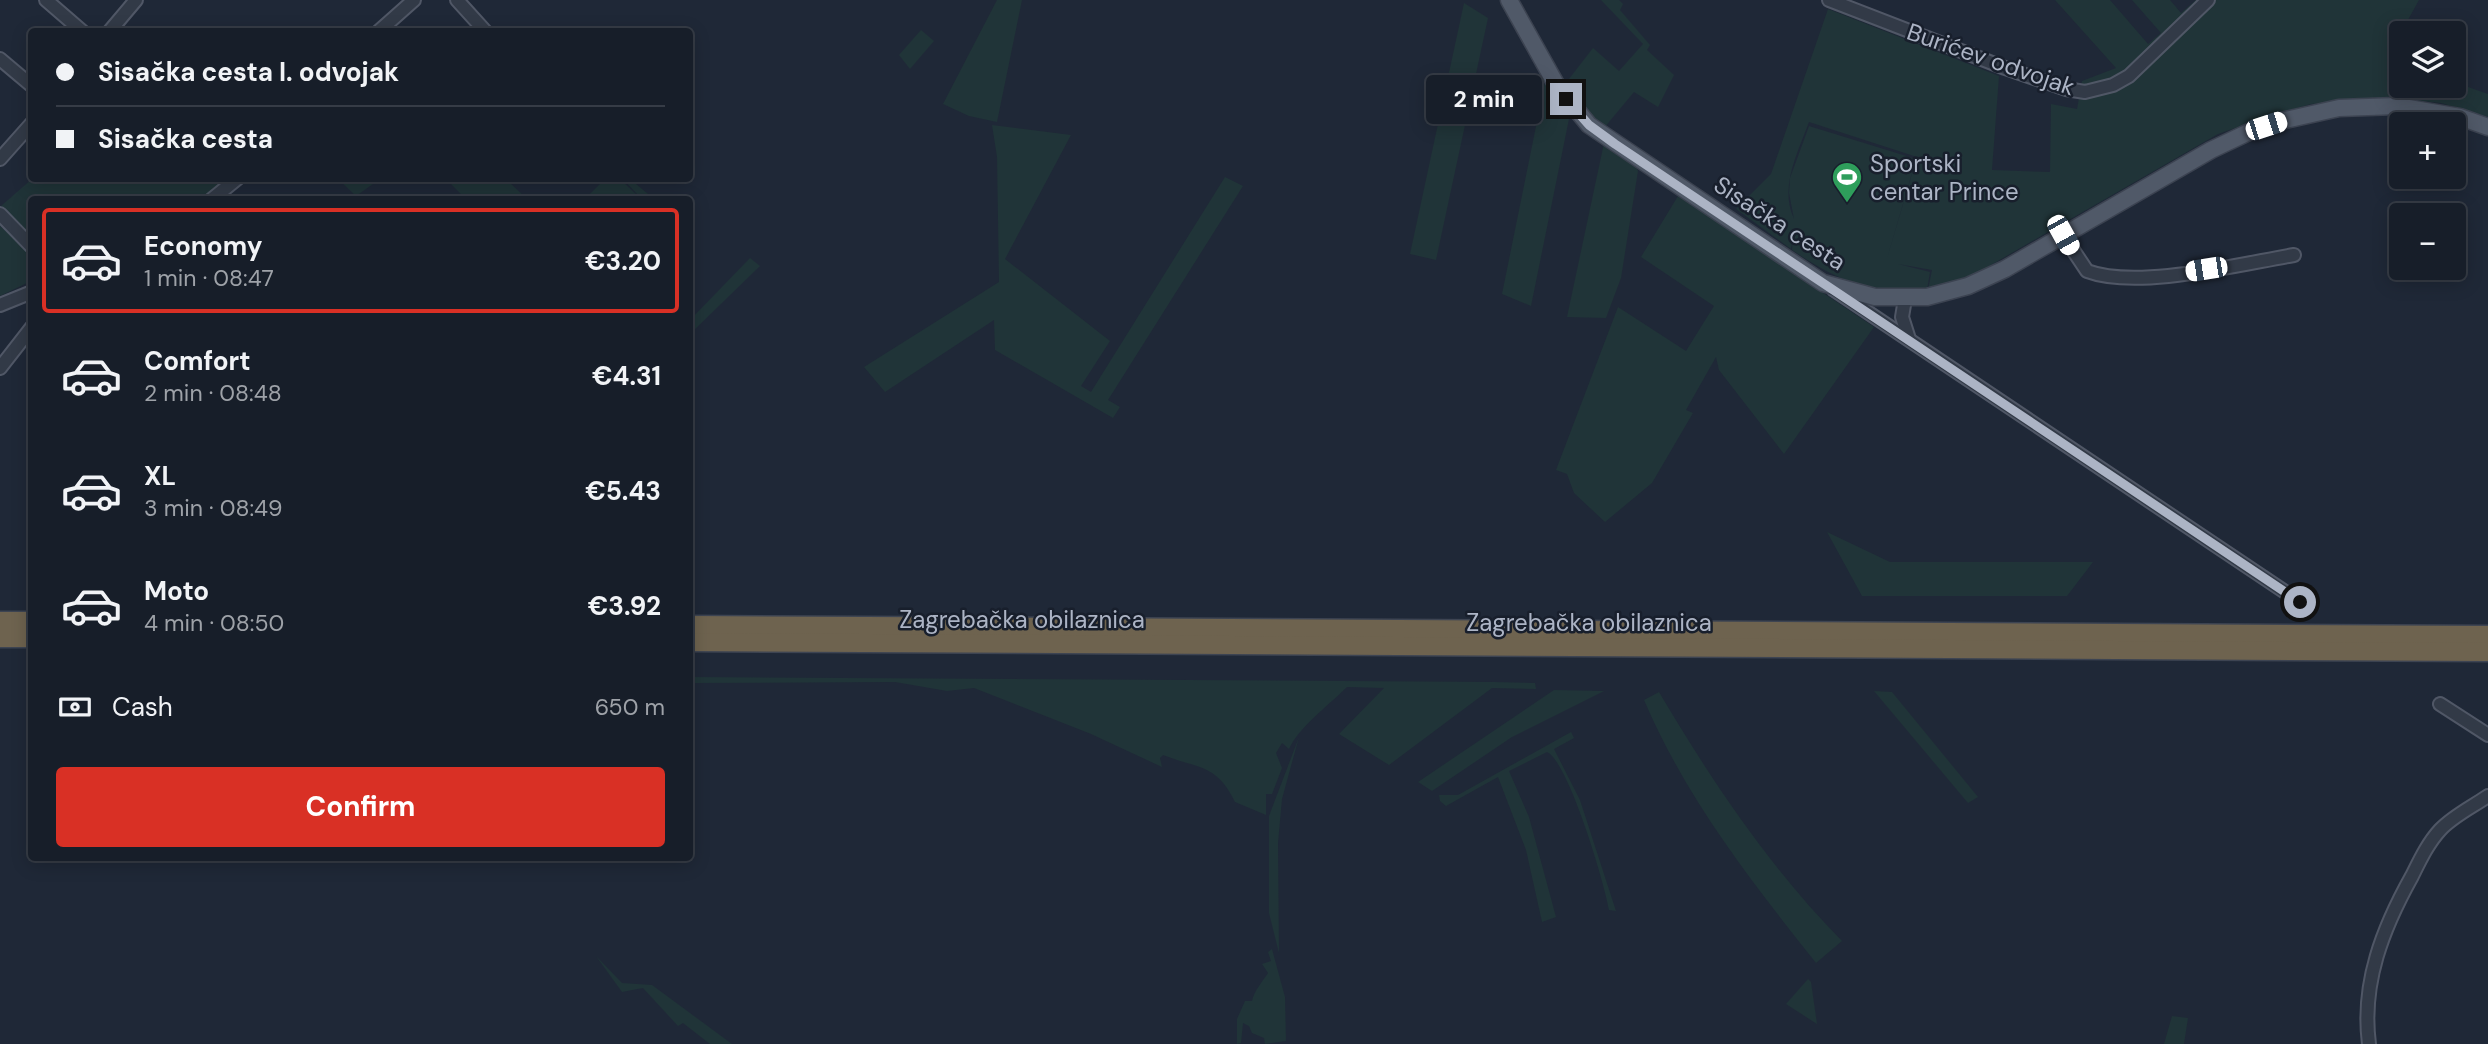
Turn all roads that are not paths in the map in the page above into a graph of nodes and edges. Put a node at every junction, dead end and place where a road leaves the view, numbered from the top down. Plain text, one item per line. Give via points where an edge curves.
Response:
1 (46, 0) edge
2 (136, 0) edge
3 (414, 0) edge
4 (457, 0) edge
5 (1508, 0) edge
6 (1829, 0) edge
7 (2208, 0) edge
8 (78, 28) edge
9 (112, 28) edge
10 (383, 28) edge
11 (482, 28) edge
12 (0, 59) edge
13 (28, 83) edge
14 (2488, 127) edge
15 (28, 128) edge
16 (0, 159) edge
17 (233, 182) edge
18 (216, 196) edge
19 (0, 214) edge
20 (2063, 235) junction
21 (28, 243) edge
22 (2294, 255) dead end
23 (1824, 283) junction
24 (28, 294) edge
25 (1905, 299) junction
26 (0, 305) edge
27 (28, 332) edge
28 (1910, 341) junction
29 (0, 369) edge
30 (2300, 602) dead end
31 (0, 621) edge
32 (28, 621) edge
33 (693, 625) edge
34 (2488, 635) edge
35 (0, 638) edge
36 (28, 638) edge
37 (693, 642) edge
38 (2488, 652) edge
39 (2440, 704) dead end
40 (2488, 735) edge
41 (2488, 796) edge
42 (2369, 1044) edge

1 - 8 street
2 - 9 street
3 - 10 street
4 - 11 street
5 - 23 main road, Sisačka cesta via 1557,86 1589,125
6 - 7 street, Burićev odvojak via 2005,68 2085,92 2129,76
12 - 13 street
14 - 20 main road, Sisačka cesta via 2397,106 2312,113 2251,131 2211,150
15 - 16 street
17 - 18 street
19 - 21 street
20 - 22 street via 2087,271 2114,276 2165,276
20 - 25 main road, Sisačka cesta via 1968,286 1940,296
23 - 25 main road, Sisačka cesta via 1875,297
23 - 28 street
24 - 26 street
25 - 28 street via 1902,317
27 - 29 street
28 - 30 street
31 - 32 highway
33 - 34 highway, Zagrebačka obilaznica
35 - 36 highway
37 - 38 highway, Zagrebačka obilaznica
39 - 40 street
41 - 42 street via 2441,829 2394,908 2370,983

